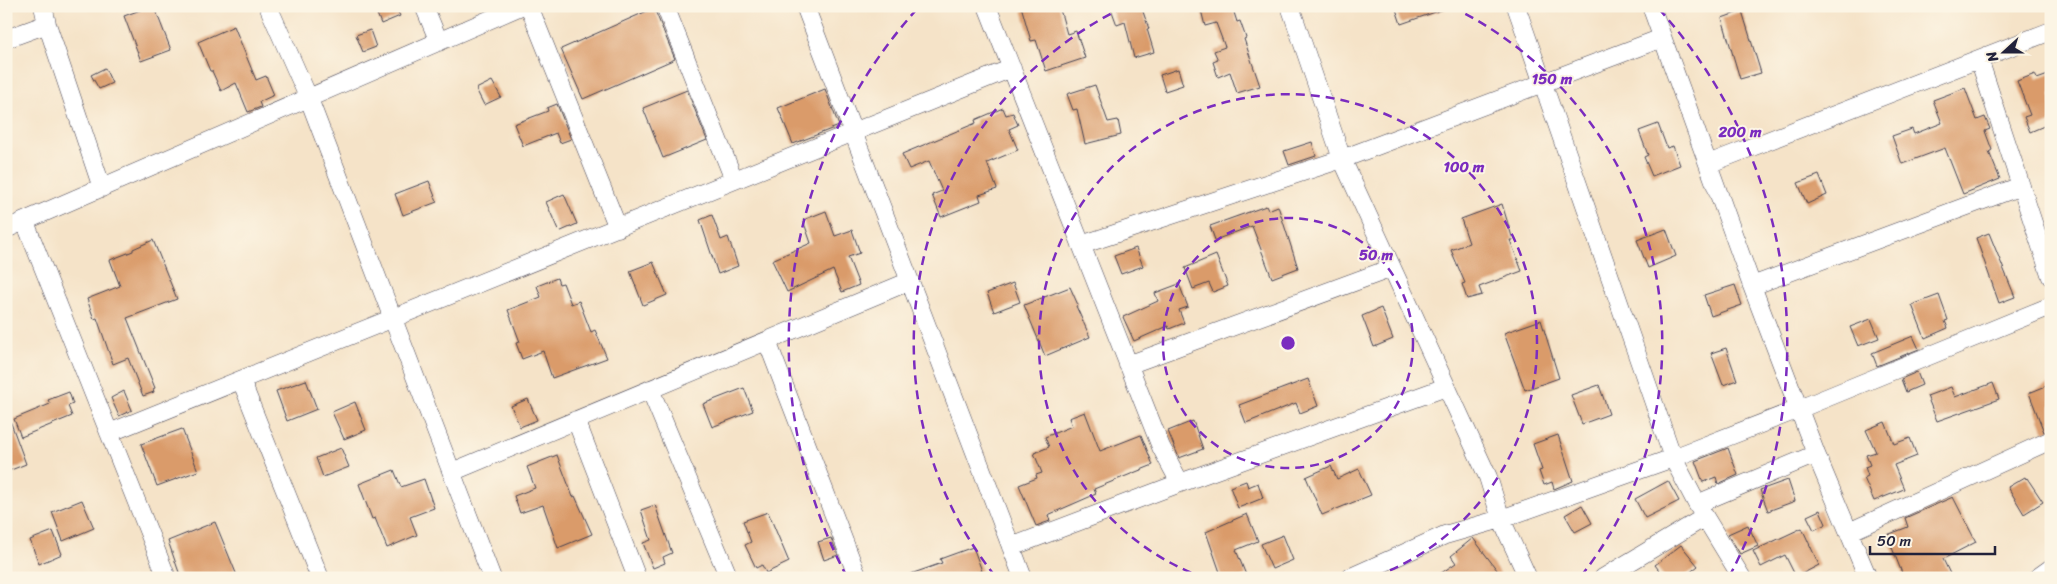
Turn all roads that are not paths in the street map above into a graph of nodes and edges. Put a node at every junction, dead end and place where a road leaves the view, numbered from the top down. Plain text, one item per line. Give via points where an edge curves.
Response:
1 (43, 6) edge
2 (268, 6) edge
3 (424, 6) edge
4 (521, 6) edge
5 (529, 6) edge
6 (665, 6) edge
7 (805, 6) edge
8 (987, 6) edge
9 (1290, 6) edge
10 (1516, 6) edge
11 (1651, 6) edge
12 (47, 24) junction
13 (2051, 32) edge
14 (1662, 38) junction
15 (6, 39) edge
16 (439, 42) junction
17 (1979, 59) junction
18 (1012, 68) junction
19 (1543, 83) junction
20 (309, 99) junction
21 (853, 132) junction
22 (1342, 159) junction
23 (1708, 164) junction
24 (734, 180) junction
25 (2021, 186) junction
26 (102, 188) junction
27 (25, 222) junction
28 (618, 228) junction
29 (6, 229) edge
30 (1081, 245) junction
31 (1392, 268) junction
32 (2051, 277) edge
33 (910, 281) junction
34 (1752, 286) junction
35 (2051, 306) edge
36 (393, 319) junction
37 (767, 340) junction
38 (1128, 365) junction
39 (241, 380) junction
40 (1446, 387) junction
41 (650, 389) junction
42 (1799, 409) junction
43 (576, 420) junction
44 (109, 433) junction
45 (2051, 440) edge
46 (1816, 454) junction
47 (1673, 458) junction
48 (452, 472) junction
49 (1180, 483) junction
50 (1701, 511) junction
51 (1502, 519) junction
52 (1849, 532) junction
53 (1011, 547) junction
54 (2051, 568) edge
55 (167, 578) edge
56 (320, 578) edge
57 (492, 578) edge
58 (637, 578) edge
59 (729, 578) edge
60 (858, 578) edge
61 (1022, 578) edge
62 (1349, 578) edge
63 (1528, 578) edge
64 (1603, 578) edge
65 (1742, 578) edge
66 (1868, 578) edge
67 (2037, 578) edge

1 - 12 street
2 - 20 street
3 - 16 street
4 - 16 street
5 - 28 street
6 - 24 street
7 - 21 street
8 - 18 street
9 - 22 street
10 - 19 street
11 - 14 street
12 - 15 street
12 - 26 street
13 - 17 street
14 - 19 street
14 - 23 street
16 - 20 street
17 - 23 street
17 - 25 street
18 - 21 street
18 - 30 street
19 - 22 street
19 - 47 street
20 - 26 street
20 - 36 street
21 - 24 street
21 - 33 street
22 - 30 street
22 - 31 street
23 - 34 street
24 - 28 street
25 - 32 street
25 - 34 street
26 - 27 street
27 - 29 street
27 - 44 street
28 - 36 street
30 - 38 street
31 - 38 street
31 - 40 street
33 - 37 street
33 - 53 street
34 - 42 street
35 - 42 street
36 - 39 street
36 - 48 street
37 - 41 street
37 - 60 street
38 - 49 street via 1160,447
39 - 44 street
39 - 56 street
40 - 49 street
40 - 51 street via 1488,477
41 - 43 street
41 - 59 street
42 - 46 street
42 - 47 street
43 - 48 street
43 - 58 street
44 - 55 street
45 - 52 street
46 - 50 street
46 - 52 street
47 - 50 street
47 - 51 street
48 - 57 street
49 - 53 street
50 - 64 street
50 - 65 street
51 - 62 street via 1445,534
51 - 63 street
52 - 66 street
53 - 61 street
54 - 67 street

